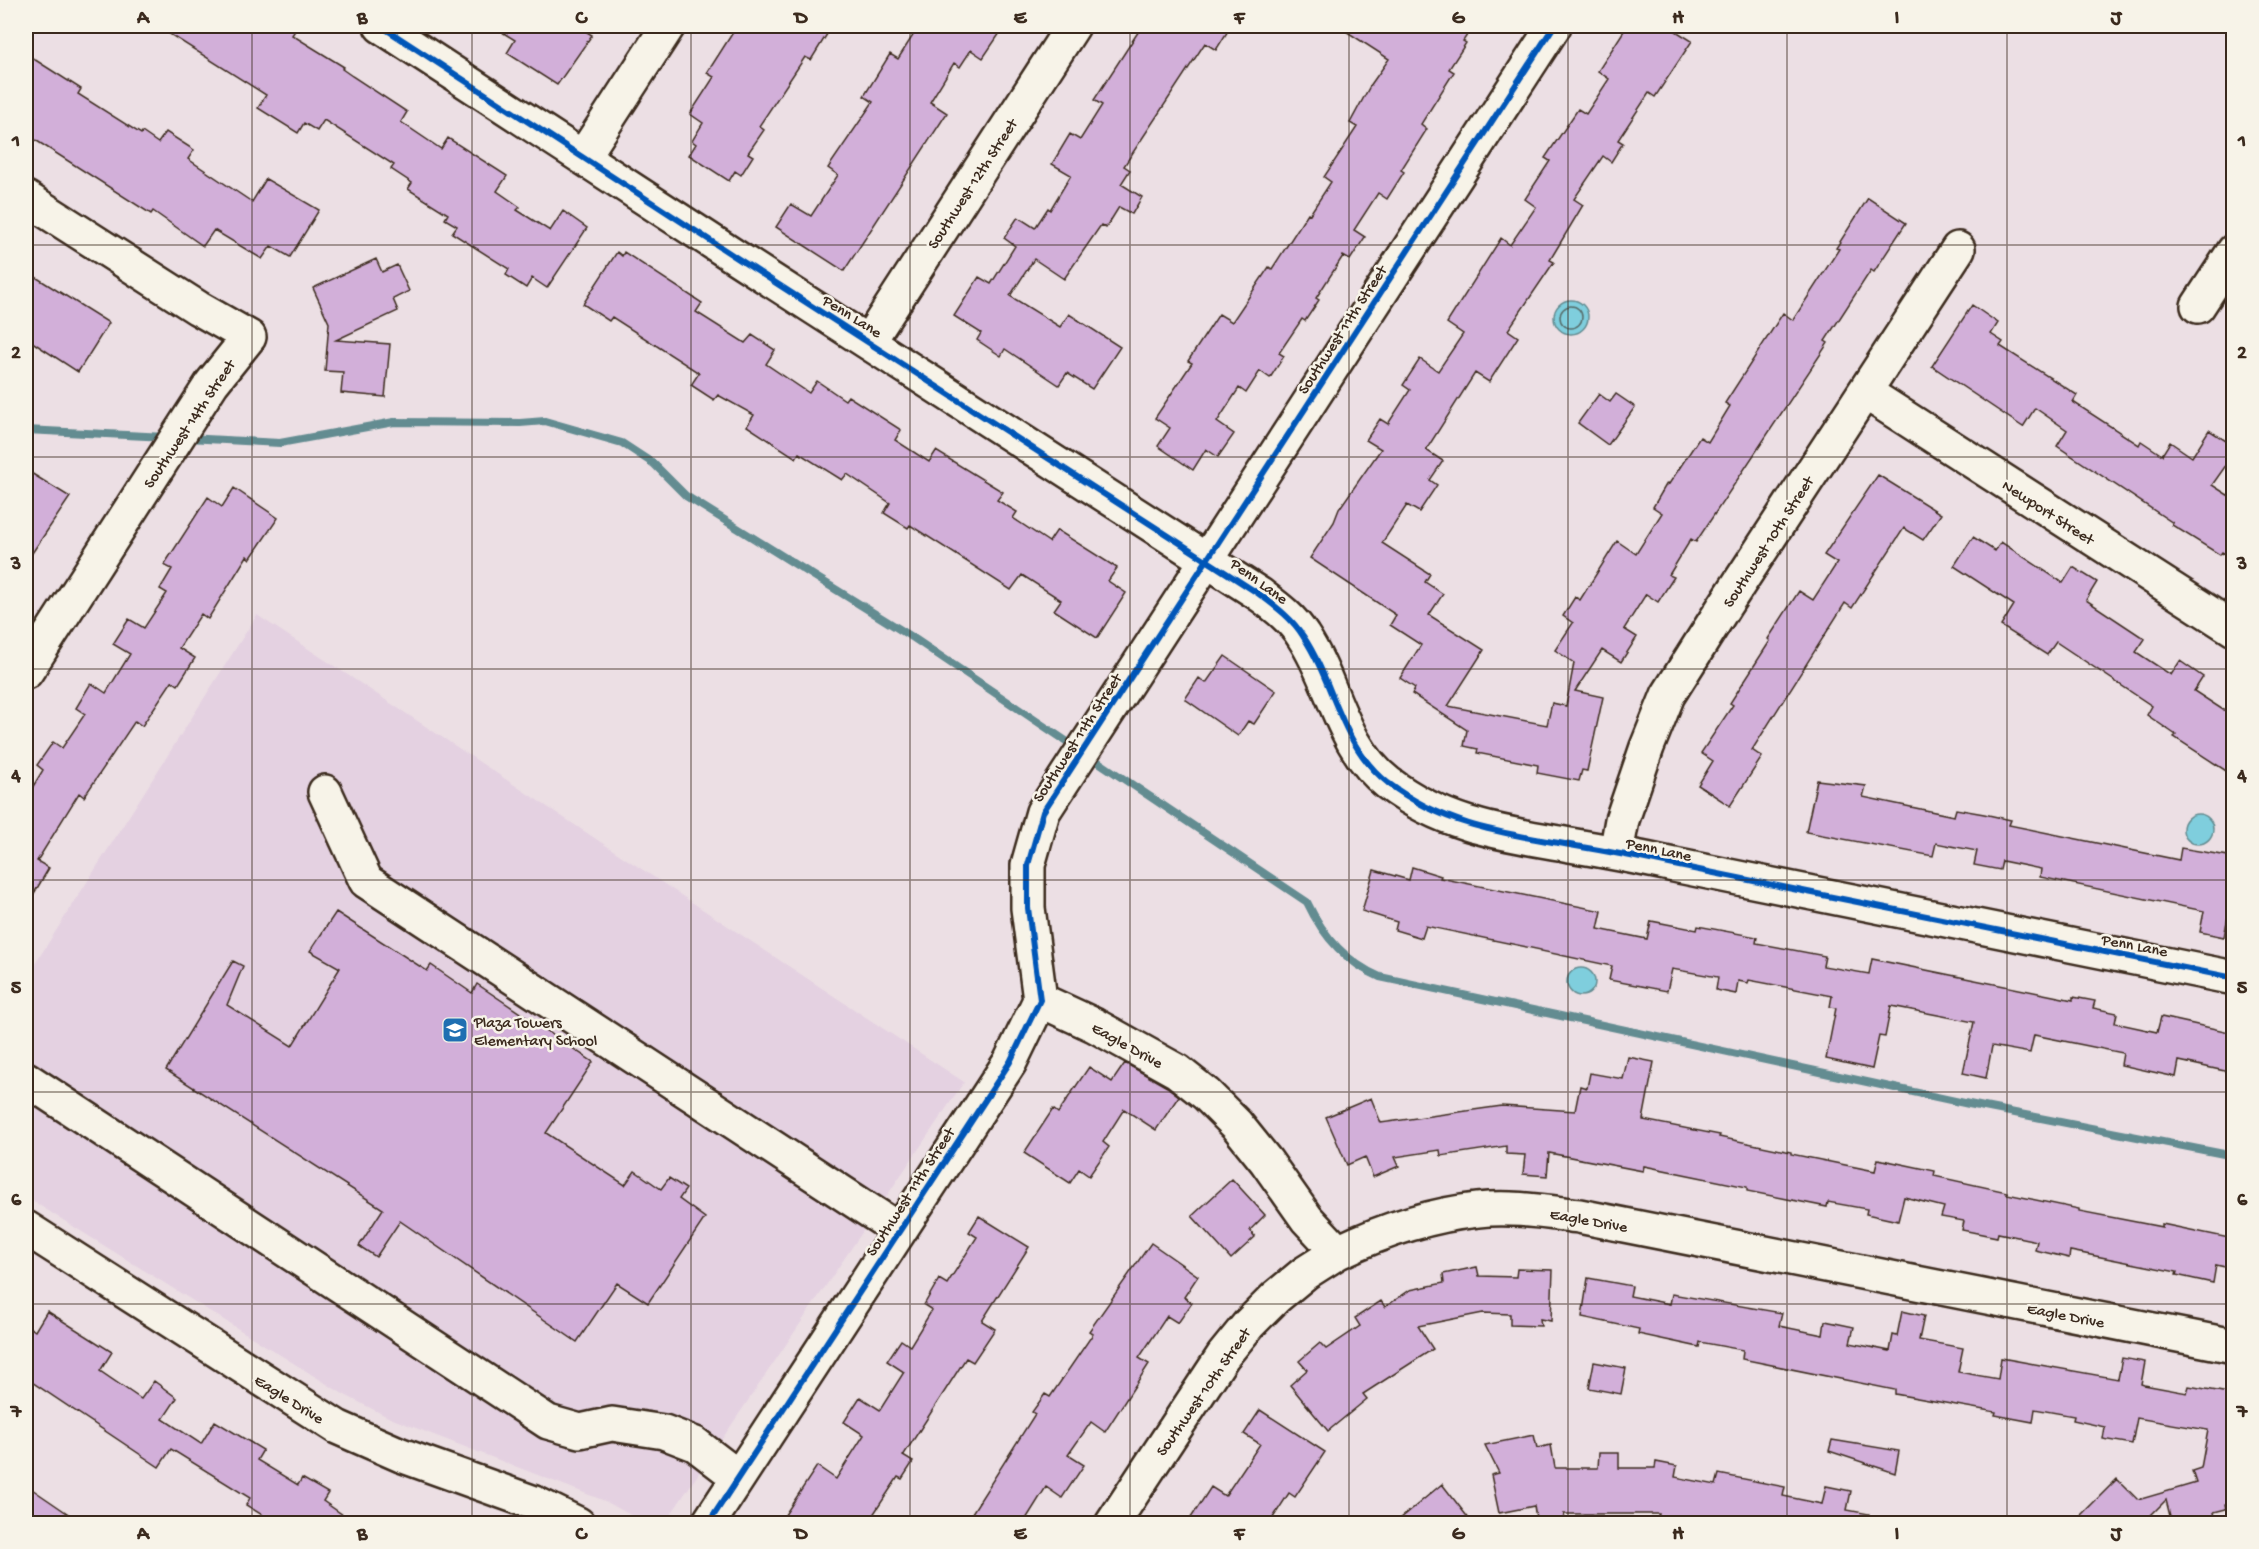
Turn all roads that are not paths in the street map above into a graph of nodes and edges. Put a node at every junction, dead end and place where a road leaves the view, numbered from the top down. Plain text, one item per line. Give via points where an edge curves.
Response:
1 (381, 26) edge
2 (668, 26) edge
3 (1073, 26) edge
4 (1554, 26) edge
5 (583, 157) junction
6 (26, 198) edge
7 (1958, 249) dead end
8 (2234, 251) edge
9 (2198, 306) dead end
10 (869, 341) junction
11 (1865, 392) junction
12 (1207, 560) junction
13 (2234, 629) edge
14 (26, 672) edge
15 (325, 792) dead end
16 (1616, 853) junction
17 (2234, 978) edge
18 (1040, 1000) junction
19 (26, 1079) edge
20 (26, 1228) edge
21 (899, 1230) junction
22 (1338, 1252) junction
23 (2234, 1346) edge
24 (738, 1477) junction
25 (578, 1524) edge
26 (708, 1524) edge
27 (1112, 1524) edge

1 - 5 street, Penn Lane
2 - 5 street
3 - 10 street, Southwest 12th Street
4 - 12 street, Southwest 11th Street
5 - 10 street, Penn Lane
6 - 14 street, Southwest 14th Street via 249,337 212,383
7 - 11 street, Southwest 10th Street
8 - 9 street
10 - 12 street, Penn Lane
11 - 13 street, Newport Street
11 - 16 street, Southwest 10th Street via 1668,695 1622,820
12 - 16 street, Penn Lane via 1259,594 1303,635 1323,670 1352,743 1387,782 1416,802 1461,823
12 - 18 street, Southwest 11th Street via 1043,812 1028,865 1028,908
15 - 21 street via 366,881
16 - 17 street, Penn Lane
18 - 21 street, Southwest 11th Street via 1010,1062
18 - 22 street, Eagle Drive via 1177,1071 1206,1094 1236,1125 1307,1219
19 - 24 street via 548,1422 580,1431 612,1424 664,1432 695,1444
20 - 25 street, Eagle Drive via 337,1427 401,1455 537,1504
21 - 24 street, Southwest 11th Street
22 - 23 street, Eagle Drive via 1401,1226 1430,1219 1479,1210 1531,1210 1579,1216
22 - 27 street, Southwest 10th Street via 1291,1285 1249,1324 1223,1356
24 - 26 street, Southwest 11th Street

